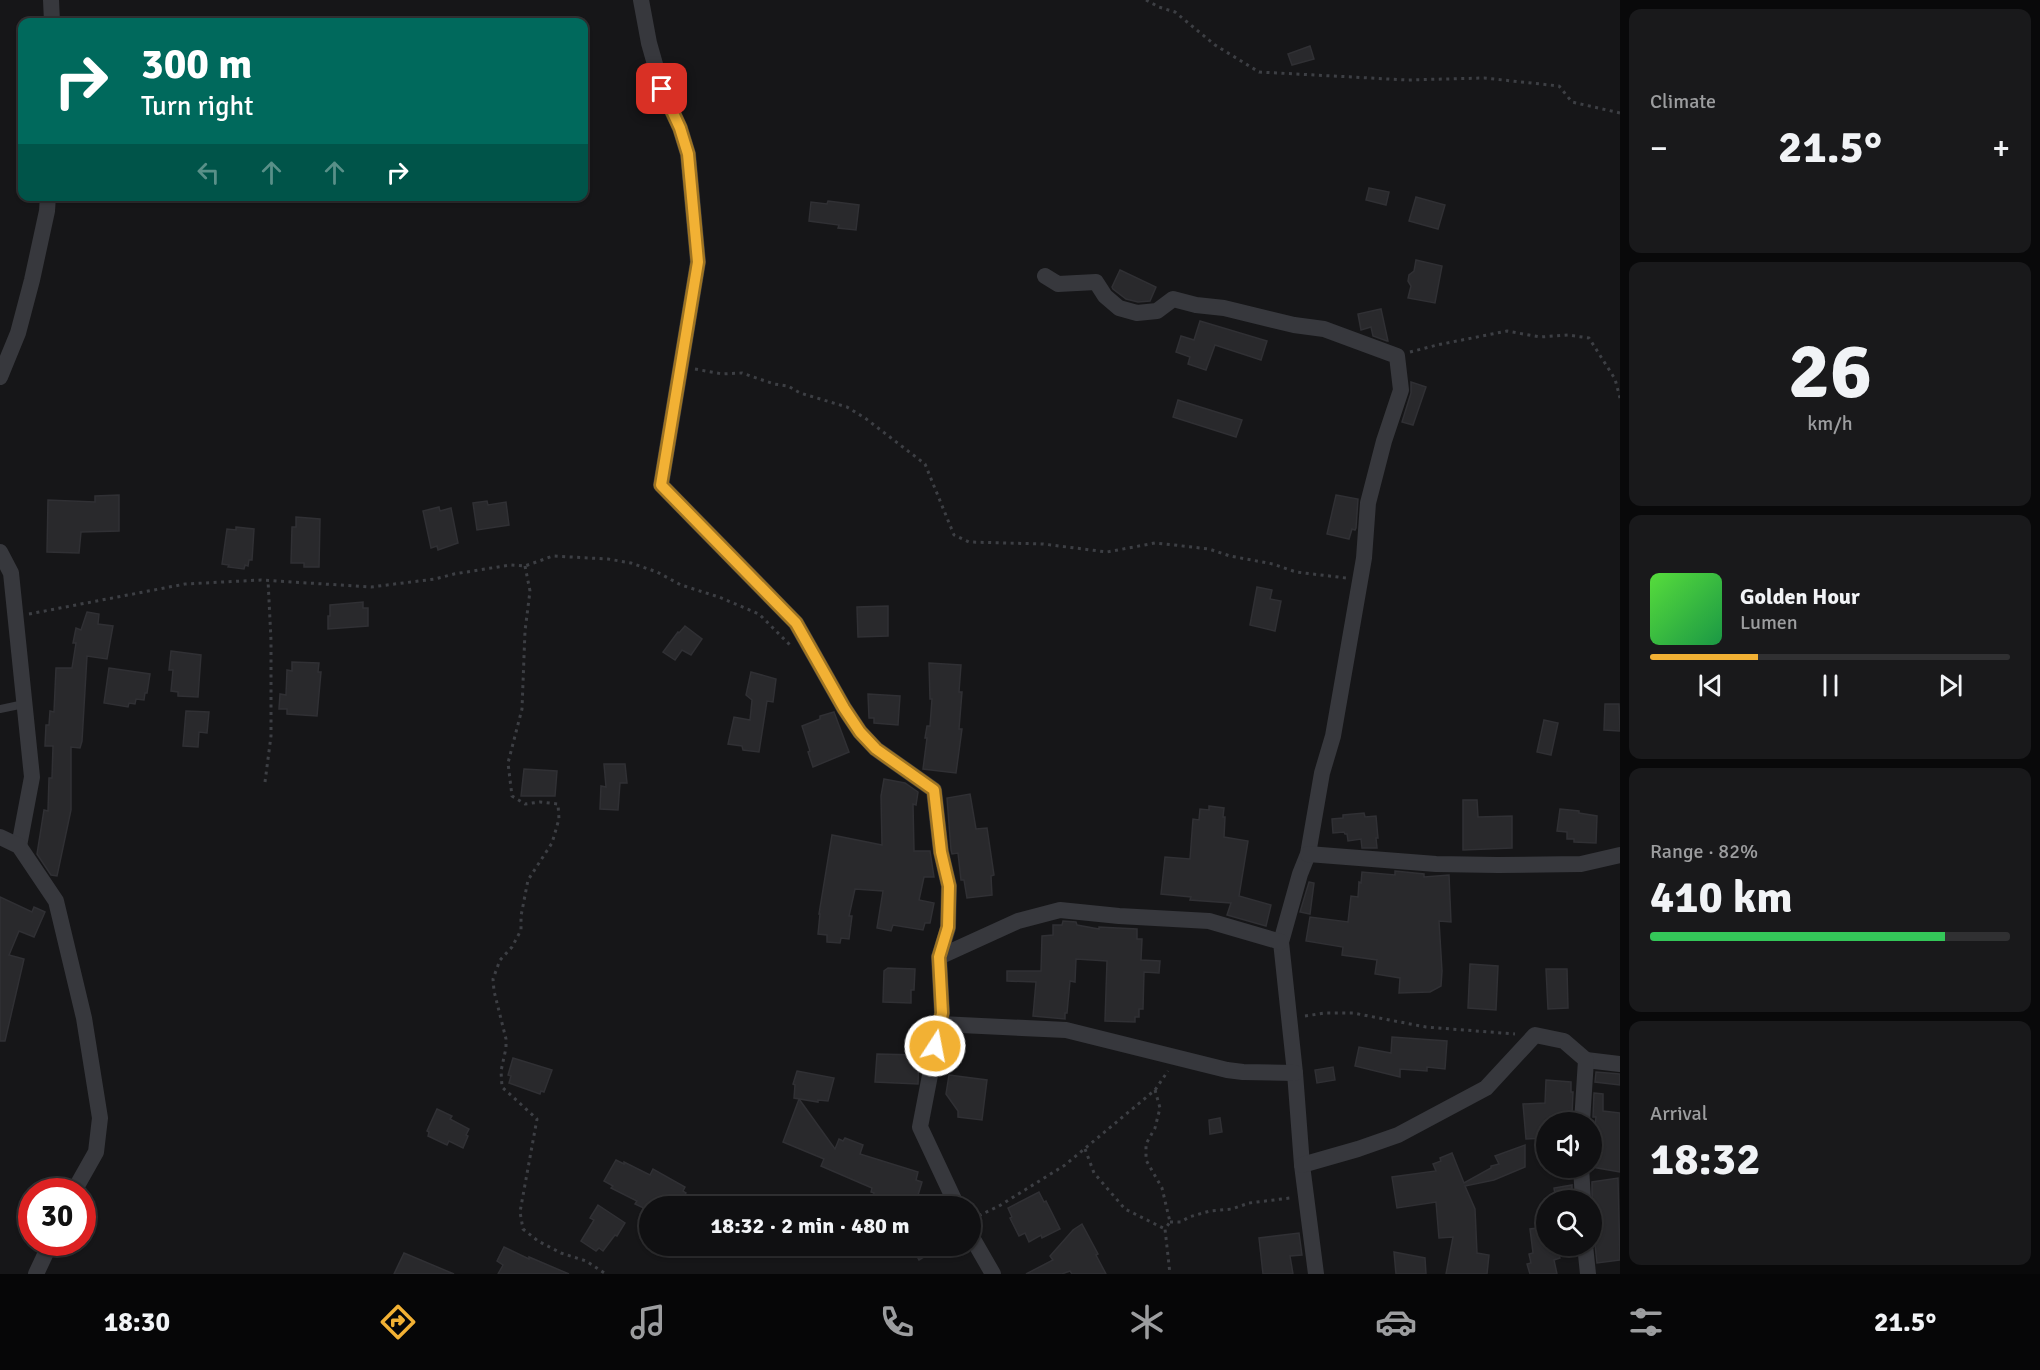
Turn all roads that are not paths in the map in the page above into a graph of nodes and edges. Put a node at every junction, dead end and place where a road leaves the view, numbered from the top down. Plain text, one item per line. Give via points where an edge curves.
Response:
1 (51, 0) edge
2 (641, 0) edge
3 (52, 18) edge
4 (48, 201) edge
5 (1045, 276) dead end
6 (0, 377) edge
7 (0, 552) edge
8 (24, 704) junction
9 (0, 709) edge
10 (0, 837) edge
11 (19, 846) junction
12 (1308, 855) junction
13 (1620, 855) edge
14 (1281, 942) junction
15 (939, 957) junction
16 (940, 1024) junction
17 (1586, 1060) junction
18 (1620, 1064) edge
19 (1295, 1073) junction
20 (1583, 1112) edge
21 (1302, 1165) junction
22 (81, 1178) edge
23 (952, 1196) edge
24 (981, 1253) edge
25 (44, 1256) edge
26 (1586, 1256) edge
27 (36, 1274) edge
28 (993, 1274) edge
29 (1316, 1274) edge
30 (1588, 1274) edge

1 - 3 street
2 - 15 street via 662,89 688,154 698,262 661,485 796,623 860,732 876,749 934,790 949,886 948,927
4 - 6 street via 24,312
5 - 12 street via 1059,284 1096,282 1119,308 1137,313 1157,311 1173,299 1324,329 1397,356 1401,390 1368,503 1364,558
7 - 8 street via 11,573
8 - 9 lane
8 - 11 street via 32,777
10 - 11 street
11 - 22 street via 56,901 84,1018 100,1118 96,1152
12 - 13 street via 1498,865 1581,864
12 - 14 street
14 - 15 street via 1209,921 1060,910 1018,921
14 - 19 street
15 - 16 street
16 - 19 street via 1066,1030 1243,1072
16 - 23 street via 920,1127
17 - 18 street
17 - 20 street
17 - 21 street via 1564,1041 1535,1035 1486,1088 1398,1135
19 - 21 street
21 - 29 street
24 - 28 street
25 - 27 street
26 - 30 street

